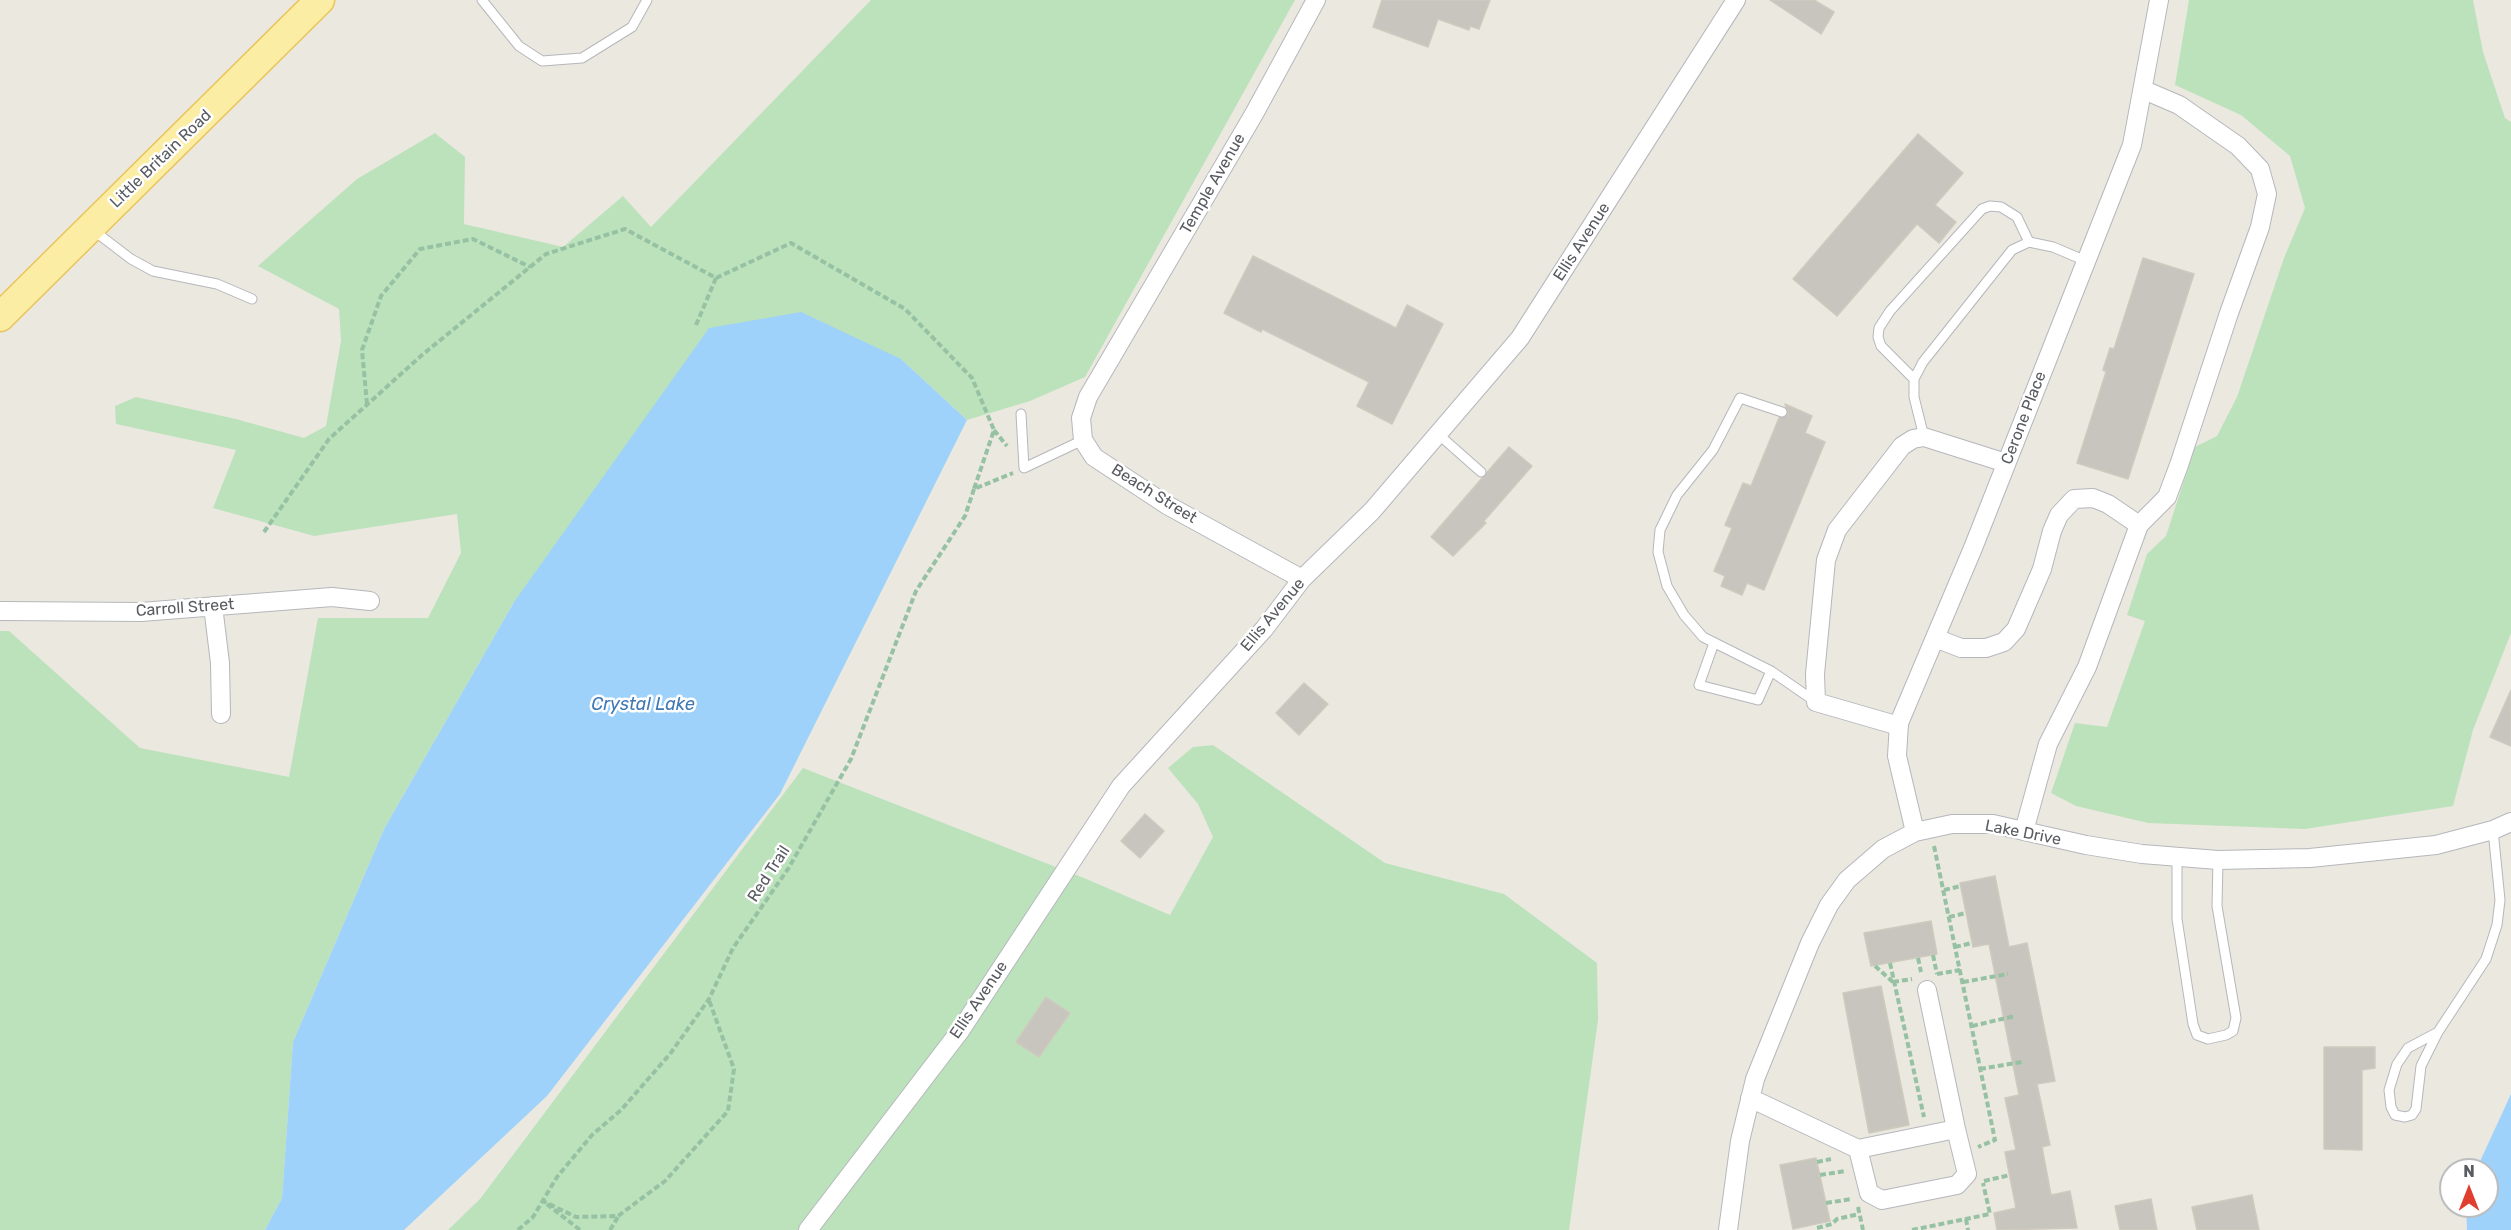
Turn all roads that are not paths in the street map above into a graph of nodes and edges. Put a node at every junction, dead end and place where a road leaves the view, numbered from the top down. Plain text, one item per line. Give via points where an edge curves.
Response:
1 (320, 0) edge
2 (482, 0) edge
3 (647, 0) edge
4 (1316, 0) edge
5 (1736, 0) edge
6 (2159, 0) edge
7 (2144, 90) junction
8 (91, 228) junction
9 (2029, 242) junction
10 (2086, 261) junction
11 (252, 299) dead end
12 (0, 317) edge
13 (1914, 379) junction
14 (1782, 412) dead end
15 (1021, 414) dead end
16 (1438, 434) junction
17 (1924, 437) junction
18 (1083, 440) junction
19 (2006, 463) junction
20 (1481, 472) dead end
21 (2139, 525) junction
22 (1302, 579) junction
23 (370, 601) dead end
24 (213, 606) junction
25 (0, 611) edge
26 (1935, 638) junction
27 (1714, 643) junction
28 (1771, 671) junction
29 (1816, 702) junction
30 (221, 714) dead end
31 (1899, 726) junction
32 (2511, 822) edge
33 (2493, 830) junction
34 (2024, 831) junction
35 (1916, 832) junction
36 (2177, 857) junction
37 (2218, 860) junction
38 (1924, 983) road end
39 (2438, 1032) junction
40 (1750, 1098) junction
41 (1956, 1129) junction
42 (1853, 1156) junction
43 (808, 1230) edge
44 (1728, 1230) edge

1 - 8 main road, Little Britain Road
2 - 3 lane via 519,46 542,61 582,58 632,27
4 - 18 street, Temple Avenue via 1088,397 1081,418
5 - 16 street, Ellis Avenue via 1520,338
6 - 7 street, Cerone Place
7 - 10 street, Cerone Place via 2132,145
7 - 21 street via 2179,105 2238,146 2260,169 2267,194 2260,227 2167,497
8 - 11 lane via 153,272 217,284
8 - 12 main road, Little Britain Road
9 - 10 lane
9 - 13 lane via 2012,250 1923,362
9 - 13 lane via 2017,217 2001,207 1982,209 1890,311 1880,328 1881,346
10 - 19 street, Cerone Place
13 - 17 lane via 1914,397
14 - 27 lane via 1740,398 1713,450 1677,495 1660,530 1658,552 1667,586 1684,615 1703,638
15 - 18 lane via 1024,468
16 - 20 lane
16 - 22 street, Ellis Avenue via 1372,511
17 - 19 street
17 - 29 street via 1902,446 1837,530 1826,560
18 - 22 street, Beach Street via 1094,457 1167,505
19 - 26 street, Cerone Place
21 - 26 street via 2108,504 2092,498 2074,500 2059,515 2042,569 2016,629 2004,642 1986,648 1961,648
21 - 34 street via 2087,667 2048,744
22 - 43 street, Ellis Avenue via 1264,628 1121,786 960,1031
23 - 24 street, Carroll Street via 332,597
24 - 25 street, Carroll Street via 141,612
24 - 30 street
26 - 31 street, Cerone Place
27 - 28 lane
27 - 28 lane via 1699,685 1758,700
28 - 29 lane
29 - 31 street
31 - 35 street, Cerone Place via 1897,756
32 - 33 street, Lake Drive
33 - 37 street, Lake Drive via 2436,845 2310,858
33 - 39 lane via 2499,870 2497,925 2486,959
34 - 35 street, Lake Drive via 1993,824 1952,824
34 - 36 street, Lake Drive via 2086,845
35 - 40 street, Lake Drive via 1883,849 1847,880 1829,905 1801,964
36 - 37 street, Lake Drive
36 - 37 lane via 2177,919 2193,1024 2197,1035 2208,1039 2233,1031 2236,1018 2217,906
38 - 41 street
39 - 39 lane via 2421,1066 2416,1108 2412,1115 2395,1115 2390,1090 2397,1064 2408,1048
40 - 42 street
40 - 44 street, Lake Drive
41 - 42 street
41 - 42 street via 1966,1174 1957,1185 1882,1200 1869,1193

